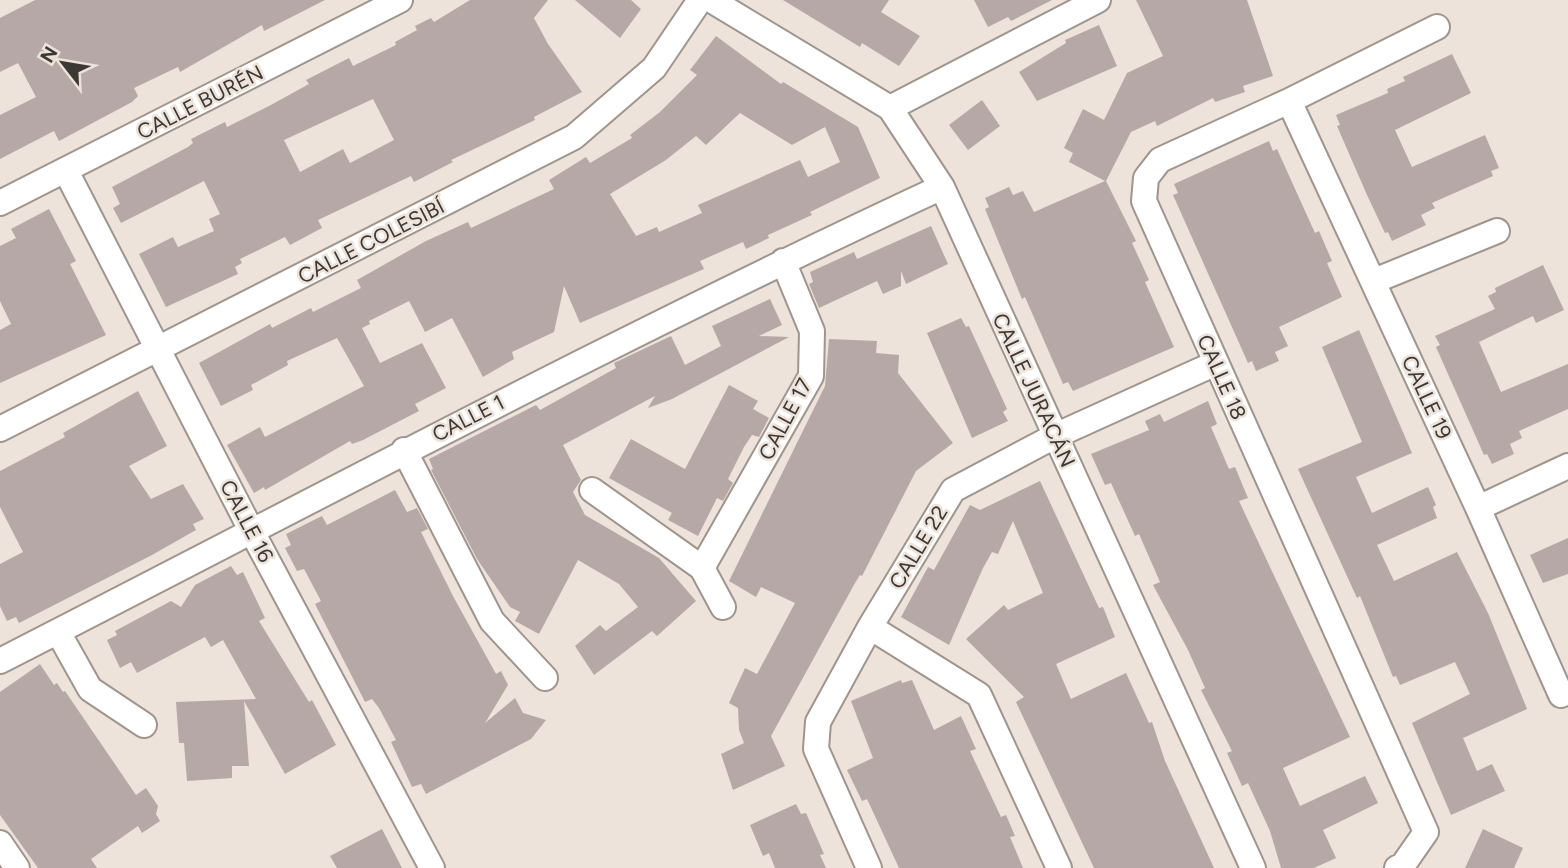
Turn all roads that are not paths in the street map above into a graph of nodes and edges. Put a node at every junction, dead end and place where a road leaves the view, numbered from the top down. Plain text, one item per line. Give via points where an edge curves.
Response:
1 (400, 0) edge
2 (700, 0) edge
3 (711, 0) edge
4 (1098, 0) edge
5 (1437, 27) dead end
6 (1289, 101) junction
7 (890, 108) junction
8 (66, 171) junction
9 (942, 187) junction
10 (0, 204) edge
11 (1497, 231) dead end
12 (783, 261) junction
13 (1374, 281) junction
14 (158, 349) junction
15 (1216, 363) junction
16 (0, 429) edge
17 (1055, 436) junction
18 (404, 450) junction
19 (1568, 466) edge
20 (592, 491) dead end
21 (1478, 508) junction
22 (251, 530) junction
23 (702, 568) junction
24 (723, 607) dead end
25 (870, 626) junction
26 (58, 632) junction
27 (0, 661) edge
28 (545, 678) dead end
29 (1561, 695) dead end
30 (144, 725) dead end
31 (0, 844) edge
32 (17, 868) edge
33 (432, 868) edge
34 (869, 868) edge
35 (1059, 868) edge
36 (1253, 868) edge
37 (1397, 868) edge

1 - 8 street, CALLE BURÉN
2 - 14 street, CALLE COLESIBÍ via 654,68 573,137
3 - 7 street, CALLE JURACÁN
4 - 7 street
5 - 6 street, CALLE 18
6 - 13 street, CALLE 19
6 - 15 street, CALLE 18 via 1160,160 1146,178 1144,201
7 - 9 street, CALLE JURACÁN
8 - 10 street, CALLE BURÉN
8 - 14 street, CALLE 16
9 - 12 street, CALLE 1
9 - 17 street, CALLE JURACÁN
11 - 13 street
12 - 18 street, CALLE 1
12 - 23 street, CALLE 17 via 811,331 811,376
13 - 21 street, CALLE 19
14 - 16 street, CALLE COLESIBÍ
14 - 22 street, CALLE 16
15 - 17 street, CALLE 22
15 - 37 street, CALLE 18 via 1426,832
17 - 25 street, CALLE 22 via 953,490
17 - 36 street, CALLE JURACÁN
18 - 22 street, CALLE 1
18 - 28 street via 492,621
19 - 21 street
20 - 23 street
21 - 29 street, CALLE 19
22 - 26 street, CALLE 1
22 - 33 street, CALLE 16
23 - 24 street
25 - 34 street, CALLE 22 via 818,722 816,749
25 - 35 street via 979,695
26 - 27 street, CALLE 1
26 - 30 street via 90,689
31 - 32 street

